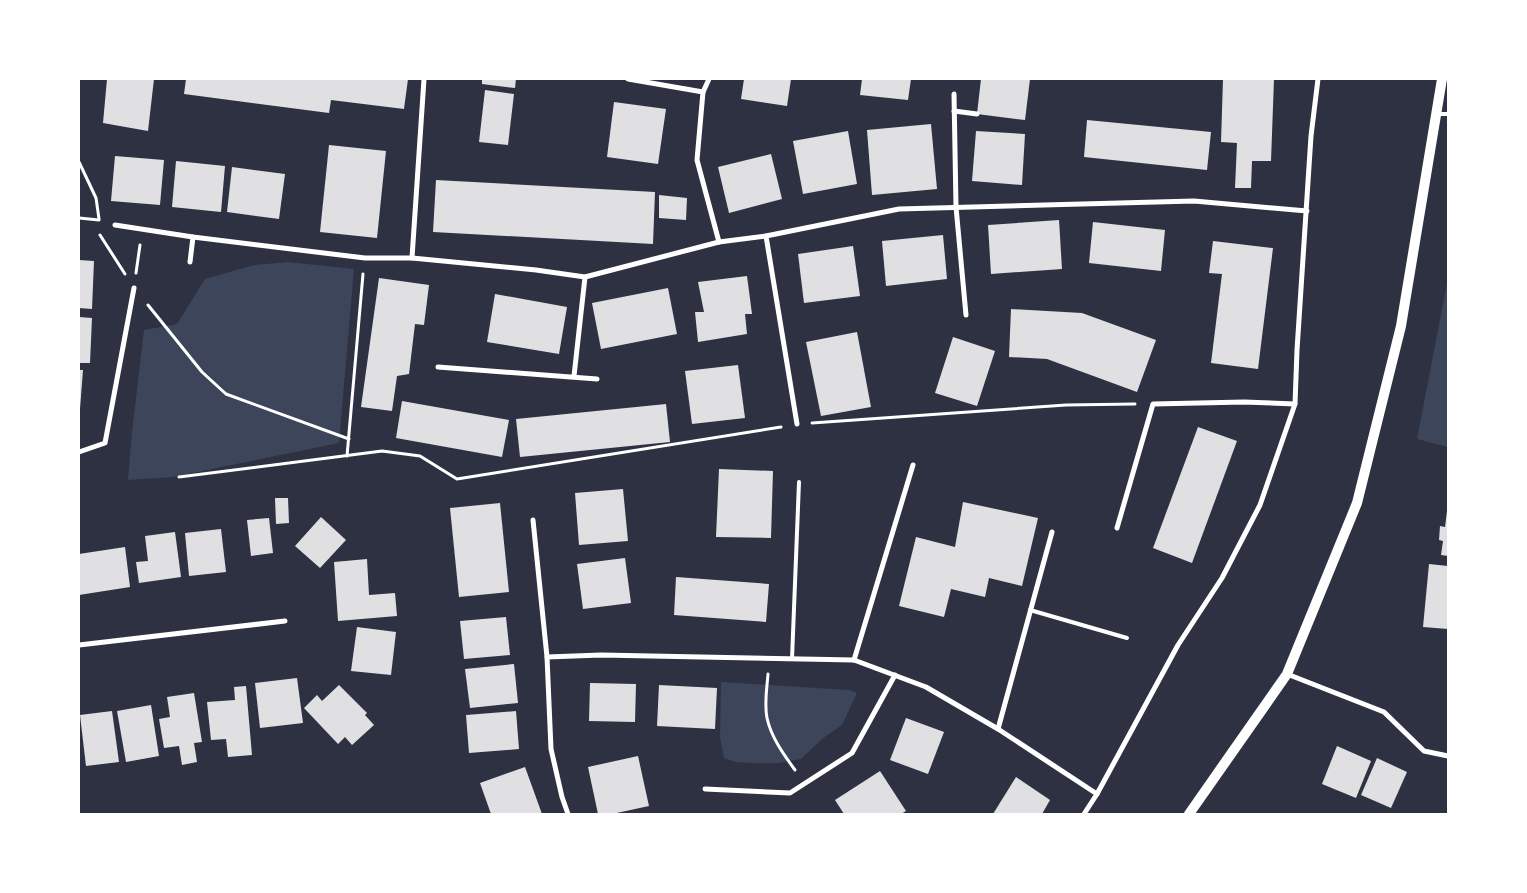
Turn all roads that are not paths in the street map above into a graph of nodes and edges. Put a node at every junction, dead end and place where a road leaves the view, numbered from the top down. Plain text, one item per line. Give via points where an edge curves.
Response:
1 (424, 79) edge
2 (628, 79) edge
3 (709, 79) edge
4 (1318, 79) edge
5 (1442, 79) edge
6 (703, 92) junction
7 (954, 94) dead end
8 (954, 111) junction
9 (977, 114) dead end
10 (1436, 114) junction
11 (1448, 114) edge
12 (956, 207) junction
13 (1307, 211) junction
14 (115, 225) dead end
15 (766, 236) junction
16 (193, 237) junction
17 (719, 242) junction
18 (412, 258) junction
19 (190, 262) dead end
20 (585, 277) junction
21 (134, 288) road end
22 (966, 316) dead end
23 (438, 367) dead end
24 (574, 376) junction
25 (597, 379) dead end
26 (1295, 404) junction
27 (797, 424) road end
28 (79, 452) edge
29 (913, 465) dead end
30 (799, 482) dead end
31 (534, 520) dead end
32 (1117, 528) dead end
33 (1052, 532) dead end
34 (1030, 610) junction
35 (285, 621) dead end
36 (1127, 638) dead end
37 (79, 646) edge
38 (547, 657) junction
39 (792, 659) junction
40 (854, 660) junction
41 (1287, 674) junction
42 (895, 675) junction
43 (998, 729) junction
44 (1448, 756) edge
45 (705, 789) dead end
46 (1097, 794) junction
47 (568, 814) edge
48 (1084, 814) edge
49 (1189, 814) edge

1 - 18 street
2 - 6 street
3 - 6 street
4 - 13 street
5 - 10 main road
6 - 17 street via 697,160
7 - 8 street
8 - 9 street
8 - 12 street
10 - 11 lane
10 - 41 main road via 1402,326 1357,503
12 - 13 street via 1194,201
12 - 15 street via 899,209
12 - 22 street
13 - 26 street
14 - 16 street
15 - 17 street
15 - 27 street
16 - 18 street via 365,258
16 - 19 street
17 - 20 street
18 - 20 street
20 - 24 street
21 - 28 street via 105,443
23 - 24 street
24 - 25 street
26 - 32 street via 1153,404
26 - 46 street via 1260,506 1222,578 1178,645
29 - 40 street
30 - 39 lane
31 - 38 street
33 - 34 street
34 - 36 lane
34 - 43 street
35 - 37 street
38 - 39 street
38 - 47 street via 551,749
39 - 40 street
40 - 42 street
41 - 44 street via 1384,712 1424,751
41 - 49 main road
42 - 43 street via 926,687
42 - 45 street via 852,753 790,793
43 - 46 street
46 - 48 street

